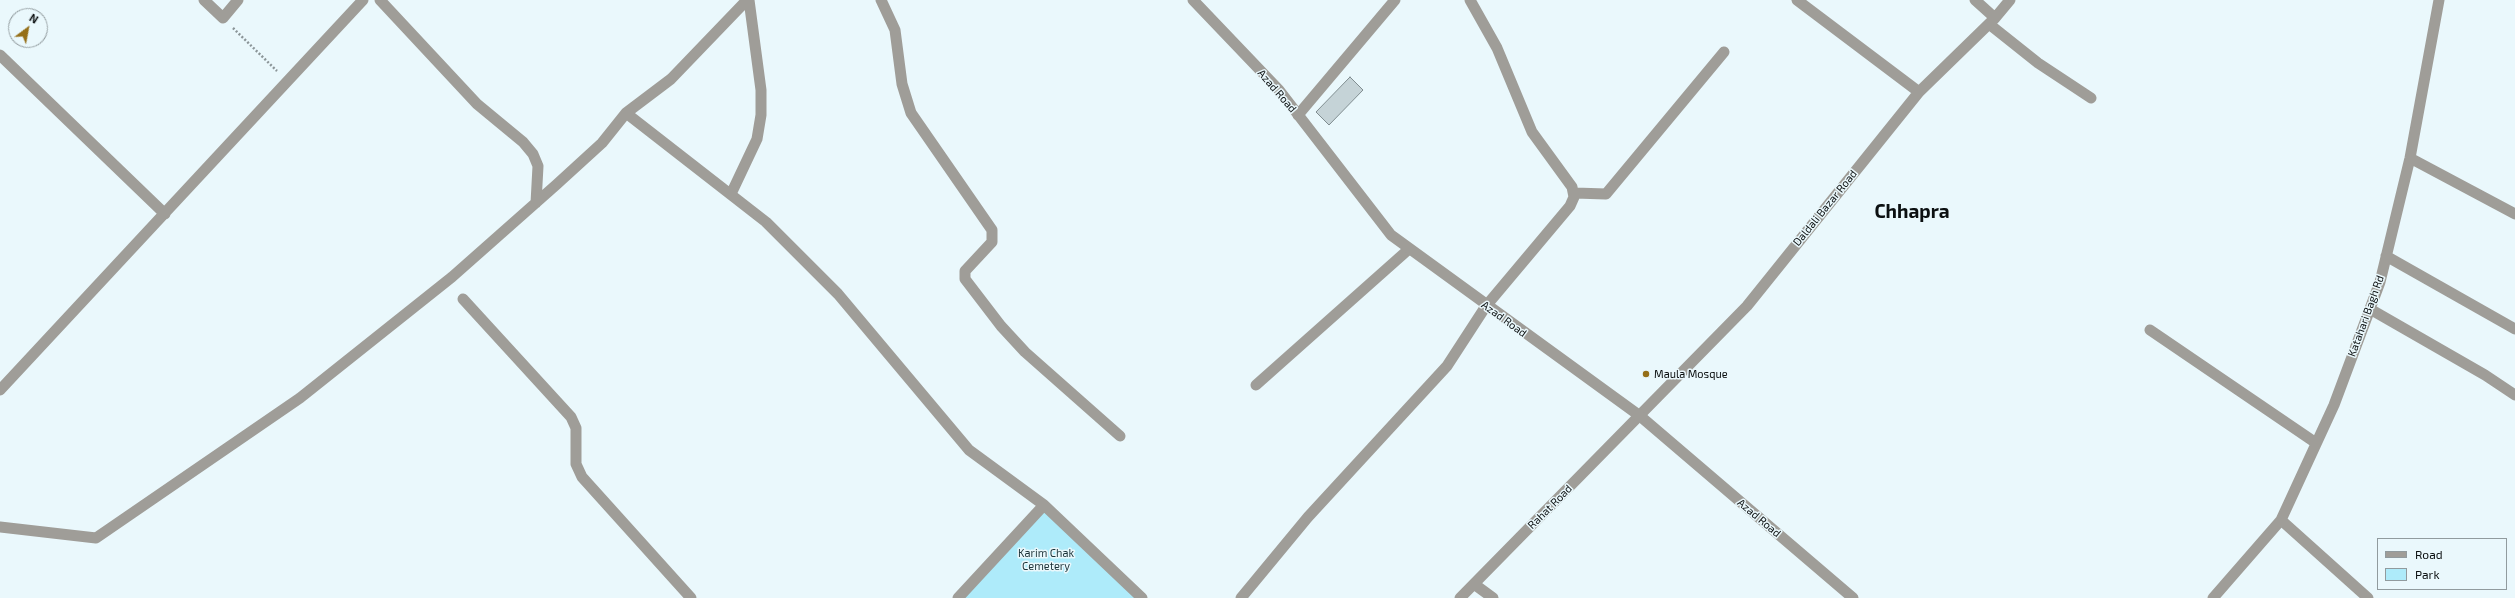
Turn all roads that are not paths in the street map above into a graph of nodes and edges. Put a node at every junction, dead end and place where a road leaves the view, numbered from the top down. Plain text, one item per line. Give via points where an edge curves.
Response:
1 (204, 0) edge
2 (238, 0) edge
3 (363, 0) edge
4 (380, 0) edge
5 (748, 0) edge
6 (881, 0) edge
7 (1193, 0) edge
8 (1395, 0) edge
9 (1470, 0) edge
10 (1797, 0) edge
11 (1975, 0) edge
12 (2010, 0) edge
13 (2438, 0) edge
14 (1992, 21) junction
15 (1724, 52) dead end
16 (0, 55) edge
17 (1919, 92) junction
18 (2091, 98) dead end
19 (626, 113) junction
20 (1298, 115) junction
21 (2410, 158) junction
22 (1575, 192) junction
23 (731, 194) junction
24 (536, 203) junction
25 (165, 214) junction
26 (2515, 214) edge
27 (1409, 249) junction
28 (2386, 256) junction
29 (463, 299) dead end
30 (1486, 306) junction
31 (2370, 309) junction
32 (2515, 329) edge
33 (2150, 330) dead end
34 (1256, 385) dead end
35 (0, 390) edge
36 (2515, 396) edge
37 (1640, 416) junction
38 (1120, 436) dead end
39 (2316, 443) junction
40 (1044, 505) junction
41 (2281, 520) junction
42 (0, 527) edge
43 (1474, 584) junction
44 (691, 598) edge
45 (958, 598) edge
46 (1142, 598) edge
47 (1241, 598) edge
48 (1460, 598) edge
49 (1493, 598) edge
50 (1853, 598) edge
51 (2213, 598) edge
52 (2368, 598) edge

1 - 2 street via 223,18
3 - 25 street
4 - 24 street via 477,104 533,154 538,166
5 - 19 street via 671,79
5 - 23 street via 761,90 761,115 756,139
6 - 38 street via 895,30 902,84 911,113 992,230 992,242 965,271 965,279 1001,326 1025,352
7 - 20 street, Azad Road via 1278,90
8 - 20 street
9 - 22 street via 1497,48 1532,132
10 - 17 street
11 - 14 street
12 - 14 street, Daldali Bazar Road
13 - 21 street, Katahari Bagh Rd
14 - 17 street, Daldali Bazar Road
14 - 18 street via 2033,59
15 - 22 street via 1606,194
16 - 25 street
17 - 37 street, Daldali Bazar Road via 1746,306
19 - 23 street
19 - 24 street via 602,143
20 - 27 street, Azad Road via 1390,235
21 - 26 street
21 - 28 street, Katahari Bagh Rd
22 - 30 street via 1570,206
23 - 40 street via 766,222 838,294 969,450
24 - 42 street via 452,277 300,398 96,538
25 - 35 street
27 - 30 street, Azad Road
27 - 34 street
28 - 31 street, Katahari Bagh Rd
28 - 32 street
29 - 44 street via 571,417 576,428 576,464 582,477
30 - 37 street, Azad Road
30 - 47 street via 1447,366 1308,517
31 - 36 street via 2485,375
31 - 39 street, Katahari Bagh Rd via 2334,405
33 - 39 street
37 - 43 street, Rahat Road
37 - 50 street, Azad Road
39 - 41 street, Katahari Bagh Rd
40 - 45 street
40 - 46 street
41 - 51 street, Katahari Bagh Rd
41 - 52 street
43 - 48 street, Rahat Road
43 - 49 street

